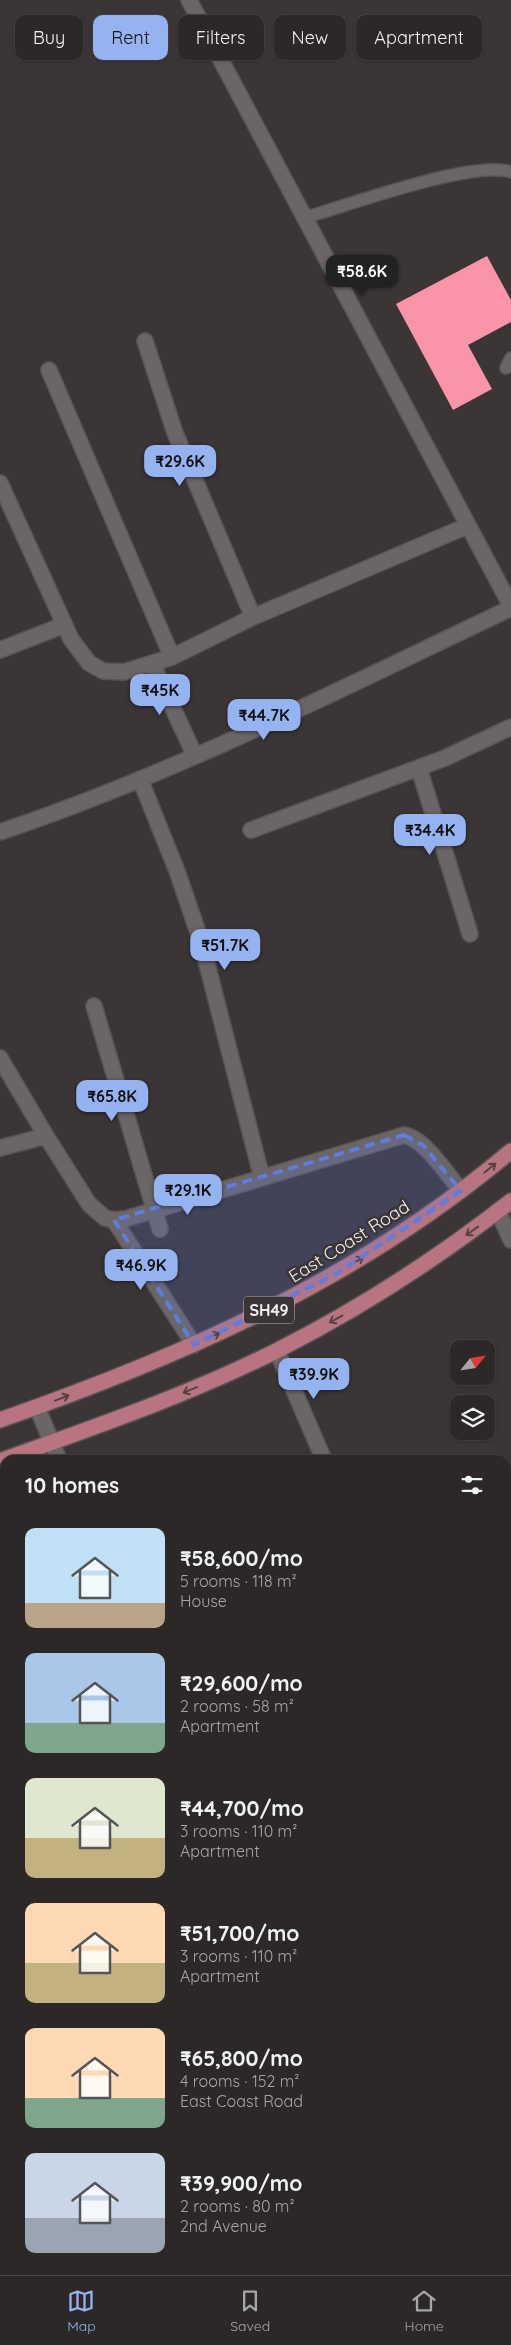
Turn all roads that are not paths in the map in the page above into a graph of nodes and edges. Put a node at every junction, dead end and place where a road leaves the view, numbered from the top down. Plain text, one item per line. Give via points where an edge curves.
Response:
1 (189, 0) edge
2 (511, 172) edge
3 (304, 218) junction
4 (145, 341) dead end
5 (49, 370) dead end
6 (0, 482) edge
7 (4, 506) edge
8 (467, 526) junction
9 (511, 607) edge
10 (253, 617) junction
11 (64, 625) junction
12 (0, 650) edge
13 (172, 657) junction
14 (152, 663) junction
15 (511, 727) edge
16 (195, 756) junction
17 (419, 768) junction
18 (140, 779) junction
19 (251, 830) dead end
20 (0, 832) edge
21 (470, 934) dead end
22 (94, 1006) dead end
23 (0, 1058) edge
24 (46, 1136) junction
25 (0, 1148) edge
26 (511, 1151) edge
27 (262, 1178) junction
28 (461, 1191) junction
29 (511, 1201) edge
30 (154, 1210) junction
31 (498, 1211) junction
32 (114, 1220) junction
33 (160, 1228) dead end
34 (511, 1240) edge
35 (194, 1345) junction
36 (277, 1351) junction
37 (37, 1407) junction
38 (0, 1420) edge
39 (51, 1442) junction
40 (16, 1455) edge
41 (57, 1455) edge
42 (322, 1455) edge

1 - 3 street
2 - 3 lane via 474,171 429,180
3 - 8 street
4 - 10 street via 178,442
5 - 13 street
6 - 7 street
7 - 11 street
8 - 9 street
8 - 10 street
9 - 16 street
10 - 13 street
11 - 12 street
11 - 14 street via 89,663 103,671 124,672
13 - 14 street
14 - 16 street
15 - 17 street
16 - 18 street
17 - 19 street
17 - 21 street
18 - 20 street via 76,806
18 - 27 street via 197,926
22 - 30 street
23 - 24 street
24 - 25 street
24 - 32 street via 89,1204 105,1218
28 -> 26 main road, East Coast Road / SH49
27 - 28 street via 404,1135 423,1145
27 - 30 street
35 -> 28 main road, East Coast Road / SH49 via 286,1302 338,1273
29 - 31 main road, SH49
30 - 32 street
30 - 33 street
31 - 34 street
31 -> 36 main road, SH49 via 397,1283
32 - 35 street
37 -> 35 main road, East Coast Road / SH49
36 -> 39 main road, SH49 via 178,1395
36 - 42 street
37 - 38 main road, East Coast Road / SH49
37 - 39 street
39 - 40 main road, SH49
39 - 41 street

